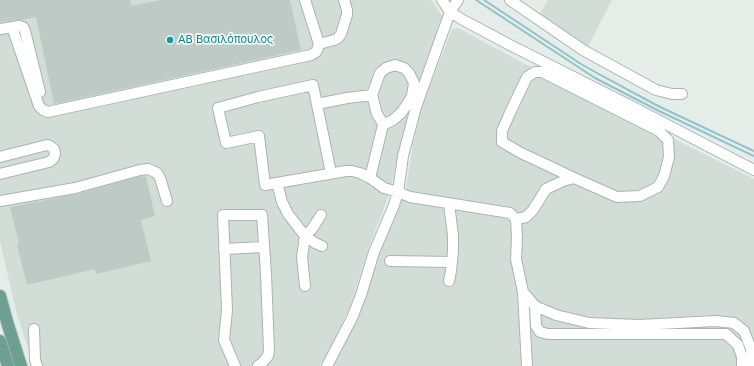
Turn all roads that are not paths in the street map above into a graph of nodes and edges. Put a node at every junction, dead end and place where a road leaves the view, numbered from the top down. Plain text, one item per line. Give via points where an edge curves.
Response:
1 (305, 0) edge
2 (344, 0) edge
3 (442, 0) edge
4 (458, 0) edge
5 (510, 0) edge
6 (450, 12) junction
7 (0, 29) edge
8 (318, 44) junction
9 (682, 94) dead end
10 (372, 95) junction
11 (317, 104) junction
12 (383, 126) junction
13 (0, 158) edge
14 (754, 170) edge
15 (331, 173) junction
16 (0, 174) edge
17 (370, 178) junction
18 (574, 178) junction
19 (277, 183) junction
20 (398, 192) junction
21 (0, 201) edge
22 (167, 201) dead end
23 (449, 204) junction
24 (321, 215) dead end
25 (516, 219) junction
26 (305, 236) junction
27 (322, 246) dead end
28 (264, 247) junction
29 (224, 249) junction
30 (390, 261) dead end
31 (452, 262) junction
32 (449, 281) dead end
33 (305, 286) dead end
34 (523, 292) junction
35 (0, 296) edge
36 (535, 306) junction
37 (34, 329) dead end
38 (0, 341) edge
39 (8, 366) edge
40 (22, 366) edge
41 (37, 366) edge
42 (235, 366) edge
43 (258, 366) edge
44 (327, 366) edge
45 (527, 366) edge
46 (742, 366) edge
47 (752, 366) edge

1 - 8 street
2 - 8 street via 347,15 341,34 334,40
3 - 6 street
4 - 6 street
5 - 9 street via 583,50 656,90
6 - 14 street
6 - 20 street via 416,107 403,156
7 - 8 street via 12,27 36,99 39,106 48,112 311,55 316,52
10 - 11 street
10 - 12 street
10 - 12 street via 380,73 395,65 404,68 414,83 412,96 401,113
11 - 15 street
11 - 19 street via 313,85 218,108 226,143 259,136 266,185
12 - 17 street
13 - 16 street via 47,145 54,149 55,154 49,162
15 - 17 street via 352,171
15 - 19 street
17 - 20 street via 384,188
18 - 18 street via 617,198 640,196 658,187 664,176 669,157 668,140 660,131 542,72 535,72 527,77 508,115 502,131 502,142
18 - 25 street via 546,189 526,217
19 - 26 street via 288,214
20 - 23 street via 410,197
20 - 44 street via 352,318
21 - 22 street via 76,188 140,170 153,170 160,178
23 - 25 street via 510,213
23 - 31 street via 453,235
24 - 26 street
25 - 34 street via 516,259
26 - 27 street
26 - 33 street via 302,257
28 - 29 street
28 - 29 street via 262,215 223,215
28 - 43 street via 269,350 268,356
29 - 42 street via 227,310 224,340
30 - 31 street
31 - 32 street
34 - 36 street
34 - 45 street
35 - 40 main road
36 - 46 street via 536,326 540,332 548,334 726,334 738,345
36 - 47 street via 556,315 589,323 734,323 744,331 751,349
37 - 41 street
38 - 39 main road

